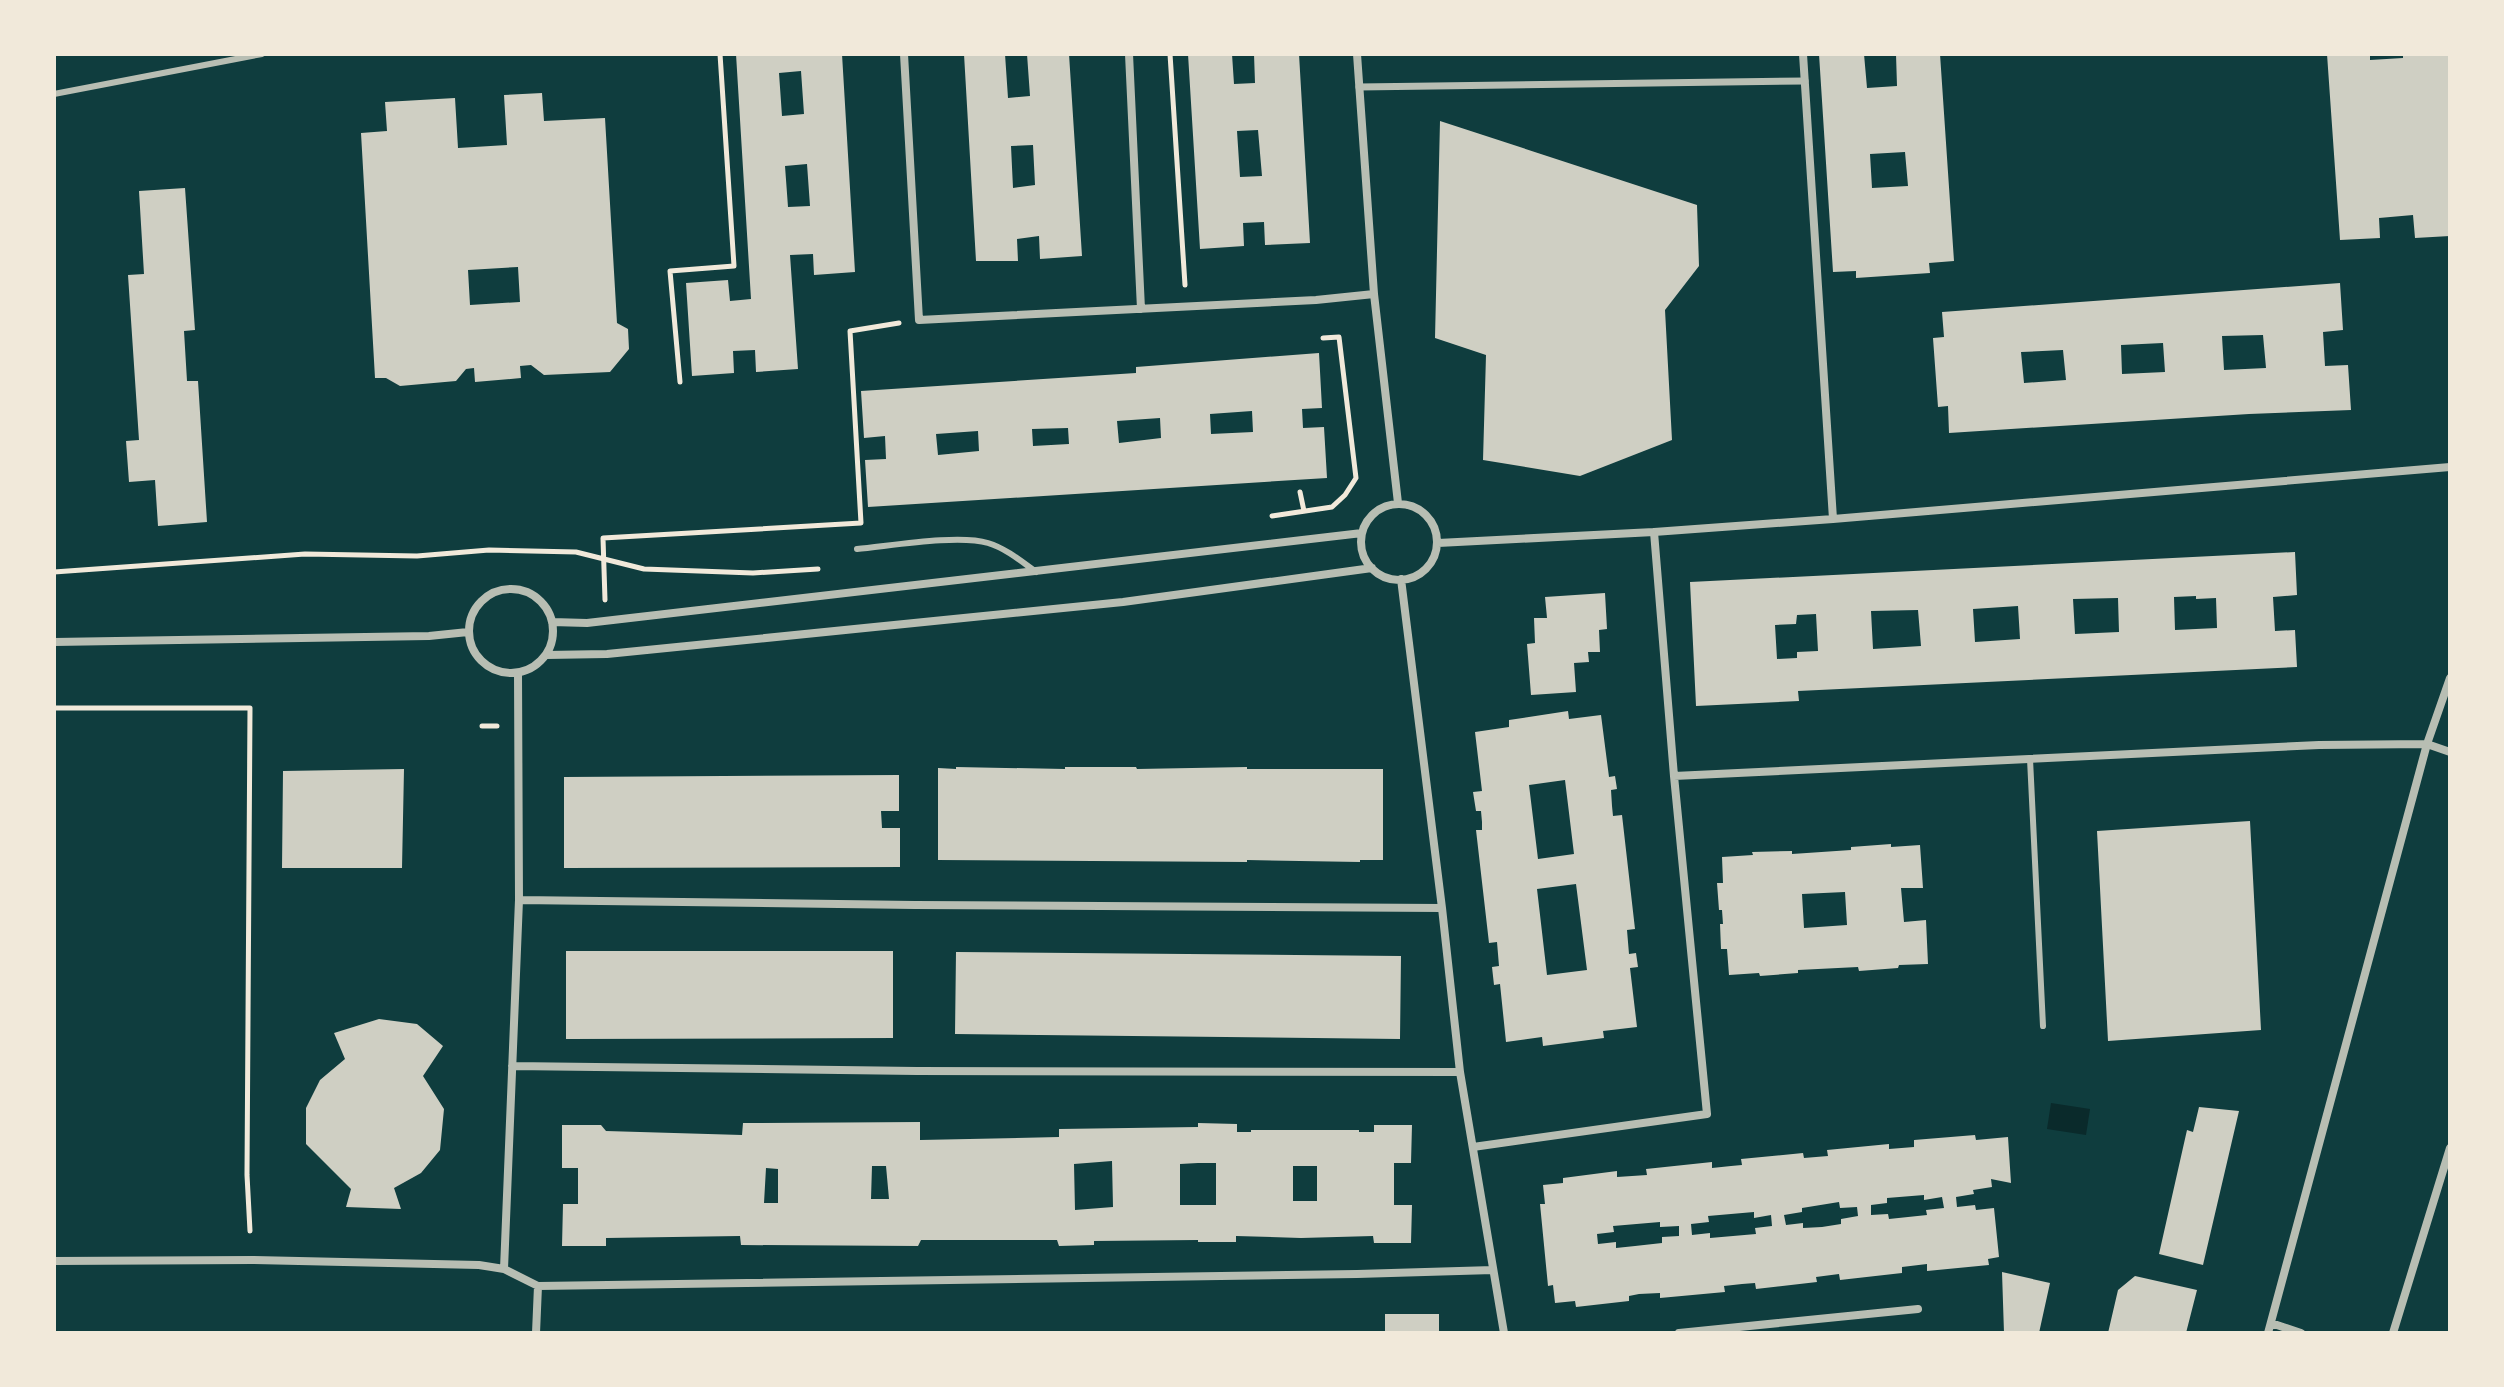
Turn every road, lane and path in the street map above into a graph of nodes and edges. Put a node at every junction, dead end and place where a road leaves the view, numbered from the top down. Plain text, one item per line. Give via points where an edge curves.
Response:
1 (262, 54) edge
2 (720, 54) edge
3 (904, 54) edge
4 (1129, 54) edge
5 (1170, 54) edge
6 (1357, 54) edge
7 (1803, 54) edge
8 (1805, 81) junction
9 (1359, 87) junction
10 (54, 94) edge
11 (1199, 284) dead end
12 (1374, 294) junction
13 (1141, 309) junction
14 (919, 320) junction
15 (1323, 338) dead end
16 (680, 382) dead end
17 (2450, 467) edge
18 (1398, 503) junction
19 (1259, 518) dead end
20 (1833, 519) junction
21 (1654, 532) junction
22 (1362, 533) junction
23 (1438, 543) junction
24 (857, 549) dead end
25 (604, 559) junction
26 (830, 568) dead end
27 (1372, 568) junction
28 (54, 572) edge
29 (1036, 572) junction
30 (1401, 579) junction
31 (606, 620) junction
32 (552, 622) junction
33 (468, 632) junction
34 (54, 642) edge
35 (546, 655) junction
36 (518, 673) junction
37 (2450, 678) edge
38 (54, 708) edge
39 (2427, 744) junction
40 (2450, 752) edge
41 (2030, 759) junction
42 (1674, 776) junction
43 (519, 900) junction
44 (1442, 908) junction
45 (2043, 1026) dead end
46 (512, 1066) junction
47 (1460, 1072) junction
48 (1473, 1147) junction
49 (2450, 1148) edge
50 (250, 1231) dead end
51 (54, 1261) edge
52 (504, 1269) junction
53 (1493, 1270) junction
54 (538, 1286) junction
55 (1918, 1309) dead end
56 (2270, 1328) edge
57 (536, 1333) edge
58 (1504, 1333) edge
59 (1679, 1333) edge
60 (2301, 1333) edge
61 (2393, 1333) edge

1 - 10 lane
2 - 16 path via 734,266 670,271
3 - 14 street
4 - 13 street
5 - 11 path via 1184,285
6 - 9 street
7 - 8 street
8 - 9 street
8 - 20 street
9 - 12 street
12 - 13 street
12 - 18 street
13 - 14 street
14 - 25 path via 850,331 861,523 603,538
15 - 19 path via 1339,337 1356,478 1332,507
17 - 20 street
18 - 22 street via 1375,512
18 - 23 street via 1422,510
20 - 21 street
21 - 23 street
21 - 42 street
22 - 27 street via 1361,546
22 - 29 street
23 - 30 street via 1428,567
24 - 29 lane via 968,540 989,543
25 - 26 path via 644,569 753,573
25 - 28 path via 576,552 489,550 417,556 305,554
25 - 31 path
27 - 30 street
27 - 35 street via 1108,604
29 - 31 street
30 - 44 street
31 - 32 street
32 - 33 street via 544,604 529,592 501,589 477,604
32 - 35 street
33 - 34 street
33 - 36 street via 476,655 489,668
35 - 36 street
36 - 43 street
37 - 39 street
38 - 50 path via 250,708
39 - 40 street
39 - 41 street
39 - 56 street
41 - 42 street
41 - 45 lane
42 - 48 street via 1707,1114
43 - 44 street
43 - 46 street
44 - 47 street
46 - 47 street
46 - 52 street
47 - 48 street
48 - 53 street
49 - 61 street
51 - 52 street via 267,1260
52 - 54 street
53 - 54 street
53 - 58 street
54 - 57 street
55 - 59 street
56 - 60 street

